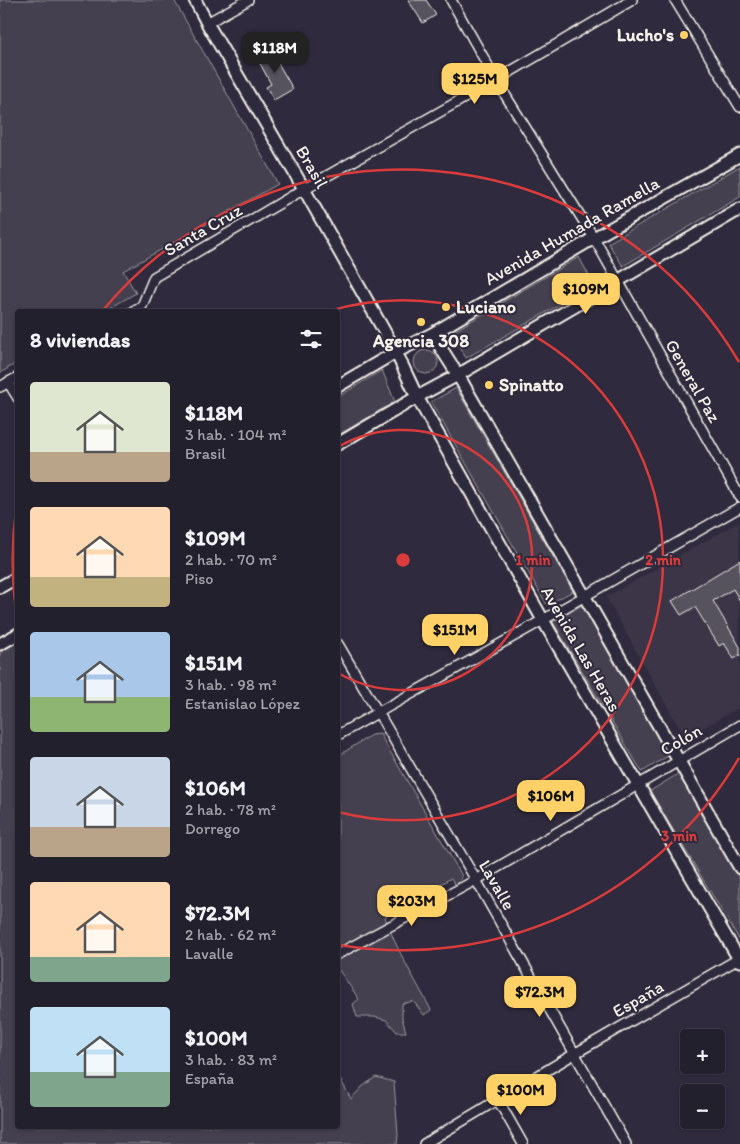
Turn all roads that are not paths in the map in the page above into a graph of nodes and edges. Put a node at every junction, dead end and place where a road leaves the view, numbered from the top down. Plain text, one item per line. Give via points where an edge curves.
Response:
1 (195, 0) edge
2 (248, 0) edge
3 (451, 0) edge
4 (632, 0) edge
5 (675, 0) edge
6 (207, 23) junction
7 (496, 80) junction
8 (740, 107) edge
9 (740, 155) edge
10 (304, 189) junction
11 (740, 210) edge
12 (594, 238) junction
13 (618, 282) junction
14 (143, 309) edge
15 (432, 334) junction
16 (396, 352) junction
17 (458, 375) junction
18 (15, 379) edge
19 (4, 385) edge
20 (340, 385) edge
21 (15, 395) edge
22 (417, 397) junction
23 (340, 443) edge
24 (740, 497) edge
25 (740, 507) edge
26 (15, 579) edge
27 (0, 587) edge
28 (584, 597) junction
29 (543, 620) junction
30 (15, 636) edge
31 (0, 644) edge
32 (340, 647) edge
33 (378, 712) junction
34 (740, 724) edge
35 (340, 734) edge
36 (678, 760) junction
37 (638, 784) junction
38 (740, 868) edge
39 (476, 880) junction
40 (340, 953) edge
41 (740, 959) edge
42 (574, 1054) junction
43 (498, 1100) junction
44 (424, 1144) edge
45 (523, 1144) edge
46 (626, 1144) edge

1 - 6 main road, Brasil
2 - 6 street
3 - 7 street, General Paz
4 - 7 street, Santa Cruz
5 - 8 street
6 - 10 main road, Brasil
7 - 10 street, Santa Cruz
7 - 12 street, General Paz
9 - 12 main road, Avenida Humada Ramella
10 - 14 street, Santa Cruz via 154,278
10 - 16 main road, Brasil
11 - 13 main road
12 - 13 street, General Paz
12 - 15 main road, Avenida Humada Ramella
13 - 17 main road
13 - 24 street, General Paz
15 - 16 main road, Avenida Humada Ramella
15 - 17 main road, Avenida Las Heras
16 - 20 main road, Avenida Humada Ramella
16 - 22 main road, Avenida Las Heras
17 - 22 main road
17 - 28 main road, Avenida Las Heras
18 - 19 street
19 - 21 street
22 - 23 main road
22 - 29 main road, Avenida Las Heras
25 - 28 street
26 - 27 main road
28 - 29 street
28 - 36 main road, Avenida Las Heras
29 - 33 street
29 - 37 main road, Avenida Las Heras
30 - 31 main road
32 - 33 street, Lavalle
33 - 35 street
33 - 39 street, Lavalle
34 - 36 street, Colón
36 - 37 street, Colón
36 - 38 main road, Avenida Las Heras
37 - 39 street, Colón
37 - 41 main road, Avenida Las Heras
39 - 40 street, Colón
39 - 42 street, Lavalle
41 - 42 street, España
42 - 43 street, España
42 - 46 street, Lavalle
43 - 44 street, España
43 - 45 street

